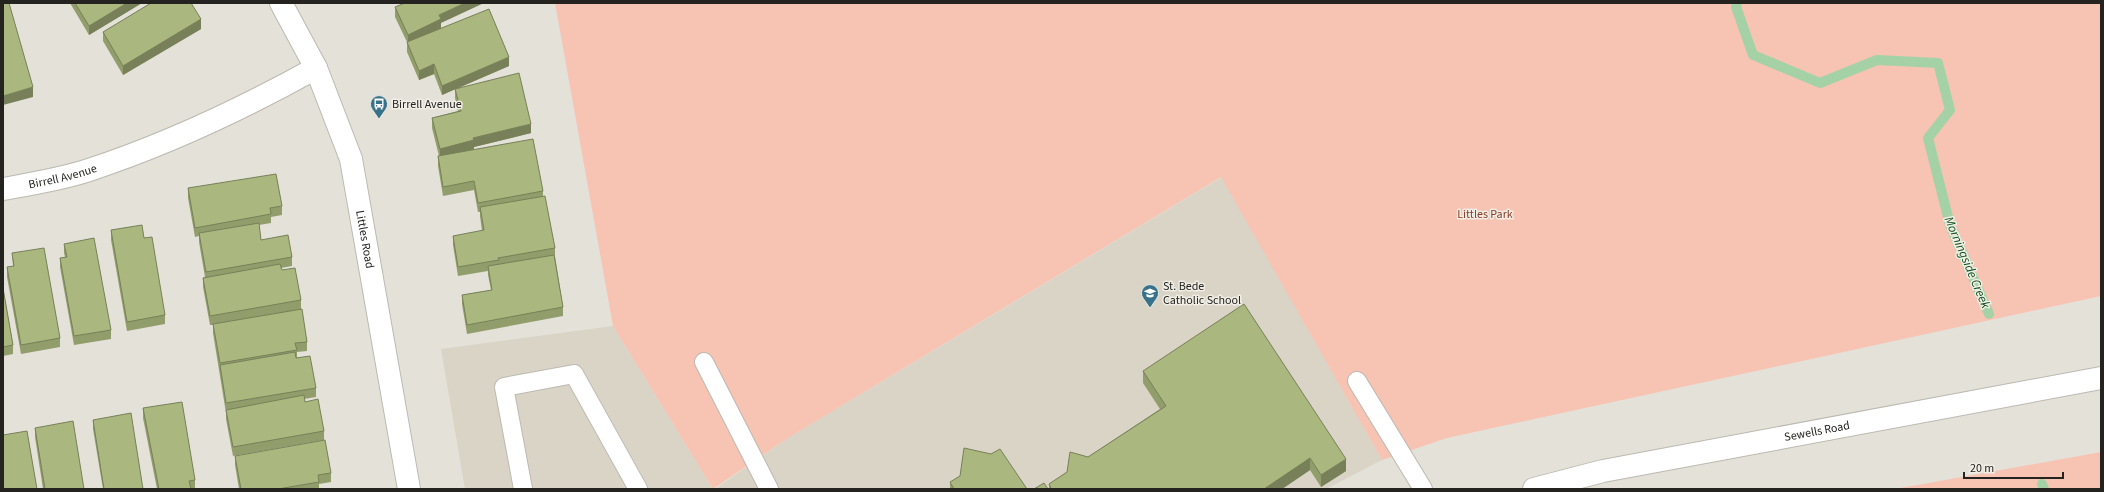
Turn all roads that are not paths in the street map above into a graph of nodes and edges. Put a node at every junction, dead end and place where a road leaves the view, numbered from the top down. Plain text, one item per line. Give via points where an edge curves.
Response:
1 (281, 3) edge
2 (316, 68) junction
3 (3, 189) edge
4 (704, 362) dead end
5 (2101, 378) edge
6 (1357, 381) dead end
7 (409, 489) edge
8 (523, 489) edge
9 (638, 489) edge
10 (769, 489) edge
11 (1423, 489) edge
12 (1534, 489) edge

1 - 2 street, Littles Road
2 - 3 street, Birrell Avenue via 271,93 168,140 88,170
2 - 7 street, Littles Road via 351,159
4 - 10 lane
5 - 12 street, Sewells Road via 1603,471
6 - 11 lane
8 - 9 lane via 504,387 574,374

